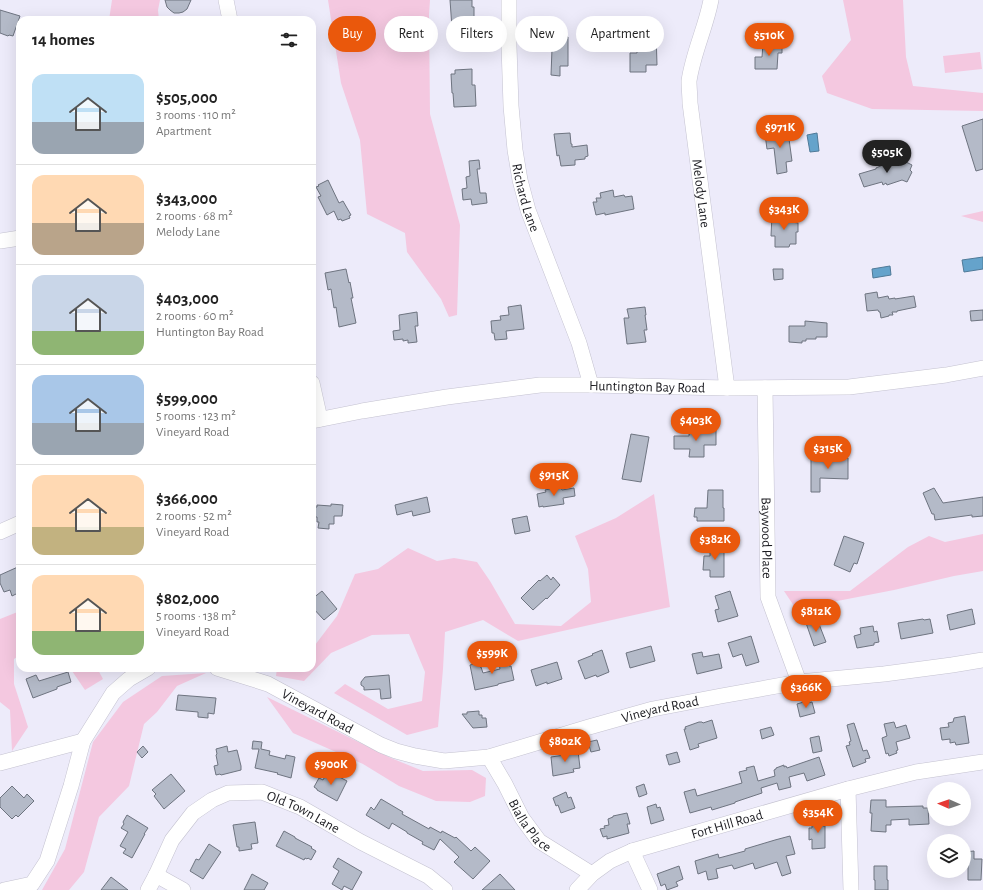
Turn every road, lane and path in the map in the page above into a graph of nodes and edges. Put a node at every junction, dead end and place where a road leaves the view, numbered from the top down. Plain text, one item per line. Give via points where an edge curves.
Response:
1 (226, 0) edge
2 (509, 0) edge
3 (711, 0) edge
4 (229, 16) edge
5 (16, 239) edge
6 (0, 241) edge
7 (983, 368) edge
8 (591, 385) junction
9 (727, 388) junction
10 (765, 388) junction
11 (316, 420) edge
12 (16, 525) edge
13 (0, 532) edge
14 (983, 660) edge
15 (141, 672) edge
16 (238, 672) edge
17 (799, 682) junction
18 (83, 741) junction
19 (489, 757) junction
20 (983, 762) edge
21 (0, 763) edge
22 (848, 789) junction
23 (632, 851) junction
24 (592, 874) junction
25 (156, 875) junction
26 (4, 890) edge
27 (148, 890) edge
28 (183, 890) edge
29 (444, 890) edge
30 (577, 890) edge
31 (650, 890) edge
32 (851, 890) edge

1 - 4 street
2 - 8 street, Richard Lane via 511,106 520,180 528,210 579,343
3 - 9 street, Melody Lane via 689,82
5 - 6 street
7 - 10 street, Huntington Bay Road via 849,387
8 - 9 street, Huntington Bay Road
8 - 11 street, Huntington Bay Road via 540,385 447,397
9 - 10 street, Huntington Bay Road
10 - 17 street, Baywood Place via 768,597
12 - 13 street
14 - 17 street, Vineyard Road via 892,673
15 - 18 street via 112,694
16 - 19 street, Vineyard Road via 268,684 396,751 444,761
17 - 19 street, Vineyard Road via 653,709
18 - 21 street
18 - 26 street via 47,861 32,884
19 - 24 street, Bialla Place via 522,818 539,841
20 - 22 street, Fort Hill Road via 916,772
22 - 23 street, Fort Hill Road
22 - 32 street
23 - 24 street, Fort Hill Road via 610,861
23 - 31 street
24 - 30 street, Fort Hill Road
25 - 27 street, Old Town Lane
25 - 28 street
25 - 29 street, Old Town Lane via 172,840 193,814 212,800 228,793 262,792 300,807 428,876

